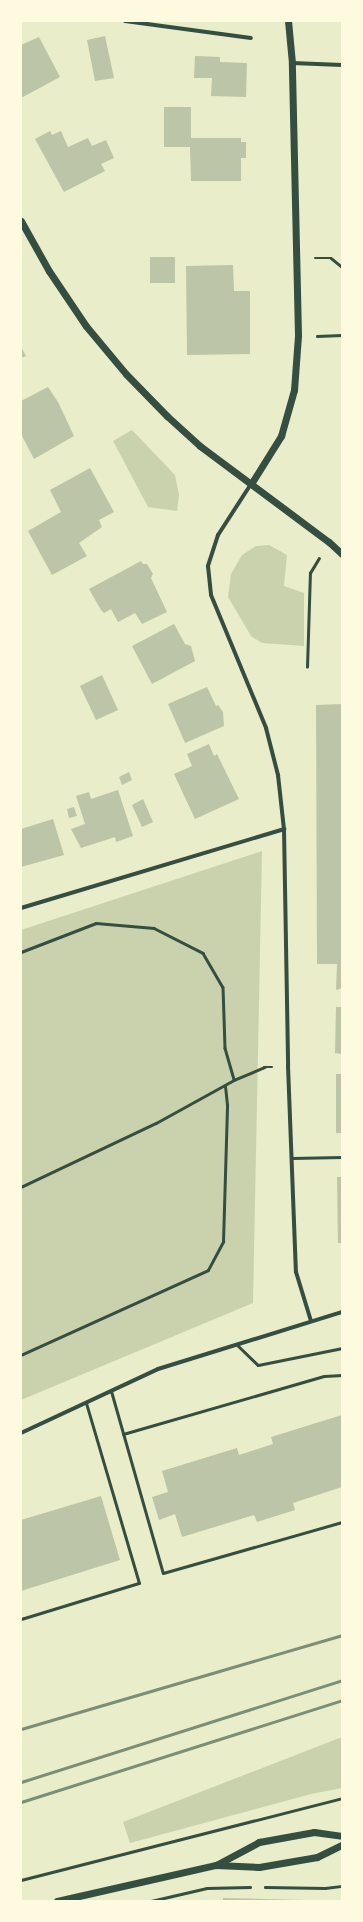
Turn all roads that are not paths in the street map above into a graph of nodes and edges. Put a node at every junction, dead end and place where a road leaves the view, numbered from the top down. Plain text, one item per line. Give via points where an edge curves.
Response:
1 (125, 21) edge
2 (288, 21) edge
3 (251, 38) dead end
4 (292, 63) junction
5 (342, 65) edge
6 (21, 221) edge
7 (251, 484) junction
8 (342, 554) edge
9 (284, 829) junction
10 (21, 908) edge
11 (342, 1157) edge
12 (292, 1158) junction
13 (342, 1312) edge
14 (311, 1321) junction
15 (236, 1344) junction
16 (342, 1348) edge
17 (342, 1375) edge
18 (111, 1391) junction
19 (86, 1402) junction
20 (21, 1433) edge
21 (123, 1434) junction
22 (342, 1522) edge
23 (21, 1618) edge
24 (342, 1836) edge
25 (342, 1845) edge
26 (216, 1865) junction
27 (57, 1901) edge

1 - 3 street
2 - 4 street
4 - 5 street
4 - 7 street via 298,258 298,335 294,390 281,436
6 - 7 street via 49,271 86,326 126,374 195,441
7 - 8 street
7 - 9 street via 218,535 208,566 211,595 266,728 278,775
9 - 10 street
9 - 12 street
11 - 12 lane
12 - 14 street via 296,1272
13 - 14 street
14 - 15 street
15 - 16 lane via 258,1365
15 - 18 street via 158,1369
17 - 21 lane via 324,1376
18 - 19 street
18 - 21 lane
19 - 20 street
19 - 23 lane via 139,1583
21 - 22 lane via 163,1573
24 - 26 street via 314,1832 259,1842
25 - 26 street via 317,1857 259,1867
26 - 27 street

